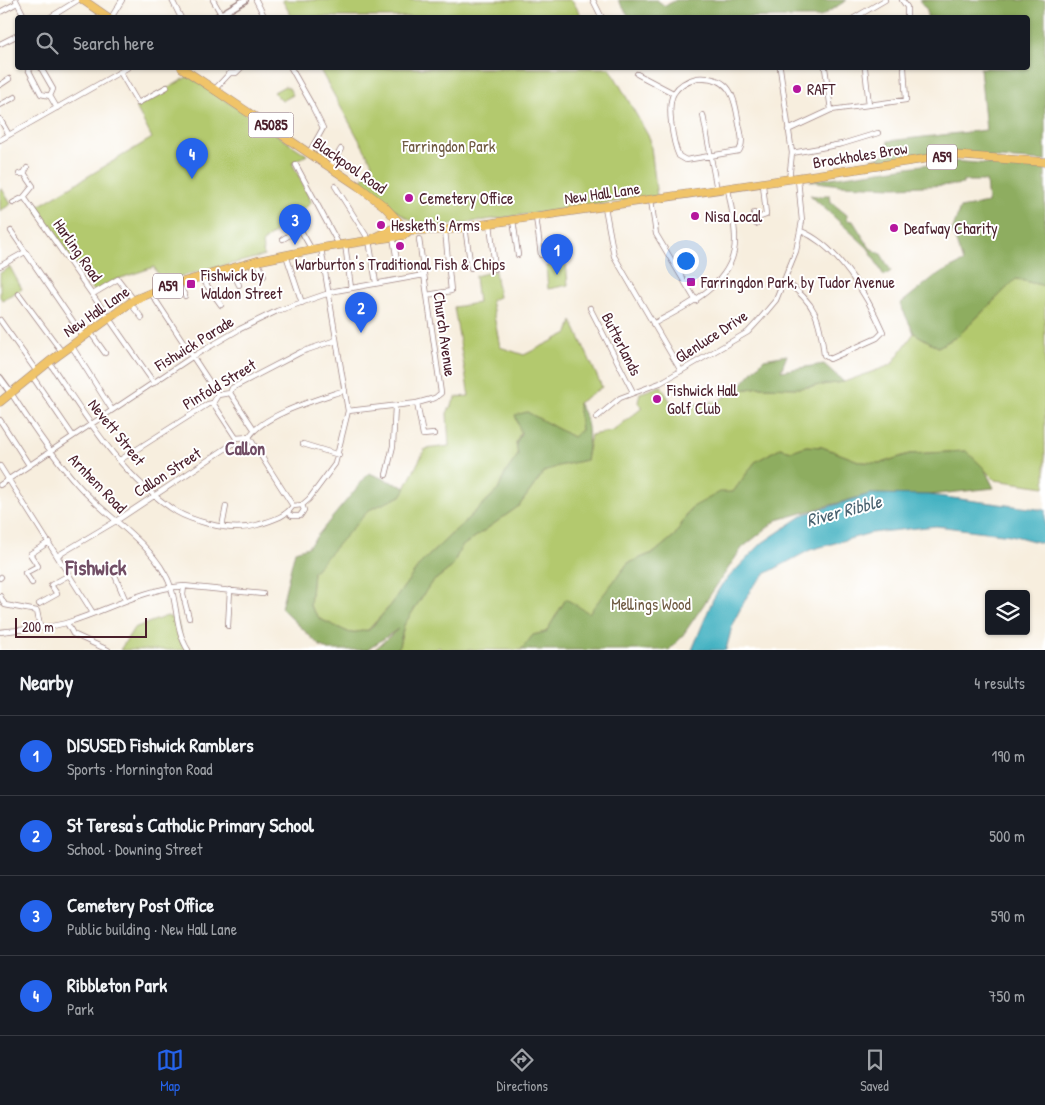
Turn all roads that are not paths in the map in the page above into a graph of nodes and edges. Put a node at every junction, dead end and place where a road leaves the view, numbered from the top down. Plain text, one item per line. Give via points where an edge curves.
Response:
1 (78, 0) edge
2 (83, 0) edge
3 (122, 0) edge
4 (173, 0) edge
5 (214, 0) edge
6 (245, 0) edge
7 (256, 0) edge
8 (593, 0) edge
9 (885, 0) edge
10 (902, 0) edge
11 (16, 1) edge
12 (0, 12) edge
13 (221, 14) joint
14 (23, 15) edge
15 (54, 15) edge
16 (106, 15) edge
17 (112, 15) edge
18 (180, 15) edge
19 (264, 15) edge
20 (600, 15) edge
21 (859, 15) edge
22 (907, 15) edge
23 (15, 36) edge
24 (0, 44) edge
25 (29, 70) edge
26 (42, 70) edge
27 (124, 70) edge
28 (185, 70) edge
29 (228, 70) edge
30 (239, 70) edge
31 (292, 70) edge
32 (780, 70) edge
33 (825, 70) edge
34 (865, 70) edge
35 (904, 70) edge
36 (120, 72) junction
37 (230, 73) junction
38 (637, 74) dead end
39 (9, 79) dead end
40 (0, 84) edge
41 (167, 87) dead end
42 (215, 89) junction
43 (673, 93) junction
44 (50, 96) junction
45 (15, 97) dead end
46 (869, 104) junction
47 (0, 105) edge
48 (57, 108) junction
49 (831, 110) junction
50 (704, 115) dead end
51 (0, 119) edge
52 (788, 130) junction
53 (878, 133) dead end
54 (9, 135) junction
55 (0, 140) edge
56 (341, 149) dead end
57 (309, 153) junction
58 (792, 153) junction
59 (710, 157) junction
60 (1045, 162) edge
61 (296, 165) dead end
62 (330, 167) junction
63 (27, 168) dead end
64 (798, 178) junction
65 (789, 180) junction
66 (763, 184) junction
67 (335, 186) dead end
68 (728, 189) junction
69 (717, 191) junction
70 (26, 195) junction
71 (651, 200) junction
72 (13, 203) dead end
73 (605, 207) junction
74 (754, 212) dead end
75 (536, 217) junction
76 (513, 220) junction
77 (490, 223) junction
78 (466, 227) junction
79 (410, 230) junction
80 (445, 230) junction
81 (11, 231) dead end
82 (397, 231) junction
83 (801, 231) junction
84 (282, 239) dead end
85 (418, 239) dead end
86 (369, 240) junction
87 (342, 245) junction
88 (321, 248) junction
89 (312, 250) junction
90 (25, 252) junction
91 (286, 255) junction
92 (518, 255) dead end
93 (541, 255) dead end
94 (257, 261) junction
95 (0, 266) edge
96 (231, 267) junction
97 (398, 267) dead end
98 (471, 268) dead end
99 (495, 269) dead end
100 (424, 275) junction
101 (200, 276) junction
102 (264, 276) dead end
103 (785, 281) junction
104 (178, 282) junction
105 (376, 283) junction
106 (239, 285) dead end
107 (351, 288) junction
108 (152, 292) junction
109 (329, 293) junction
110 (19, 294) dead end
111 (93, 294) junction
112 (428, 294) junction
113 (185, 296) dead end
114 (696, 300) junction
115 (132, 302) junction
116 (302, 302) junction
117 (220, 305) dead end
118 (590, 308) dead end
119 (109, 318) junction
120 (142, 318) dead end
121 (0, 320) edge
122 (653, 324) junction
123 (86, 334) junction
124 (336, 340) junction
125 (71, 345) junction
126 (62, 352) junction
127 (106, 353) dead end
128 (194, 356) junction
129 (49, 362) junction
130 (681, 371) junction
131 (34, 374) junction
132 (0, 378) edge
133 (154, 383) junction
134 (345, 390) junction
135 (230, 392) junction
136 (632, 392) junction
137 (11, 393) junction
138 (218, 395) junction
139 (0, 402) edge
140 (213, 403) junction
141 (417, 403) junction
142 (395, 406) junction
143 (112, 410) junction
144 (348, 411) junction
145 (596, 418) dead end
146 (0, 420) edge
147 (91, 424) junction
148 (254, 429) junction
149 (434, 434) dead end
150 (72, 436) junction
151 (249, 437) junction
152 (236, 438) junction
153 (303, 444) dead end
154 (51, 451) junction
155 (339, 454) junction
156 (120, 460) junction
157 (30, 465) junction
158 (0, 466) edge
159 (386, 475) dead end
160 (8, 479) junction
161 (0, 485) edge
162 (154, 496) junction
163 (302, 505) junction
164 (226, 506) dead end
165 (293, 506) junction
166 (288, 513) junction
167 (116, 521) junction
168 (222, 527) junction
169 (49, 542) junction
170 (57, 556) junction
171 (114, 573) dead end
172 (69, 575) junction
173 (32, 583) dead end
174 (184, 586) junction
175 (171, 587) junction
176 (230, 590) junction
177 (263, 594) dead end
178 (0, 596) edge
179 (125, 599) junction
180 (39, 604) dead end
181 (93, 613) junction
182 (189, 618) dead end
183 (67, 623) junction
184 (40, 626) junction
185 (228, 626) dead end
186 (0, 632) edge
187 (108, 650) edge
188 (188, 650) edge

1 - 15 street
2 - 16 highway
3 - 17 street
4 - 18 street
5 - 13 street
6 - 13 street
7 - 19 street
8 - 20 street
9 - 21 street
10 - 22 street via 907,7
11 - 12 street
11 - 14 street
23 - 24 street
25 - 44 street via 41,94
26 - 44 street via 53,89
27 - 36 street
28 - 42 highway, Blackpool Road / A5085
29 - 37 street
30 - 37 street via 236,74
31 - 57 street via 323,128
32 - 52 street
33 - 49 street
34 - 46 street
35 - 46 street via 907,99
36 - 41 street via 138,103
36 - 48 street
37 - 42 street
38 - 43 street
39 - 40 street
42 - 57 highway, Blackpool Road / A5085
43 - 59 street via 670,116 679,156 686,160
43 - 59 street via 689,80 706,78 722,83 733,95 741,148 731,154
44 - 48 street
45 - 47 street
46 - 49 street
48 - 54 street
49 - 52 street
50 - 59 street
51 - 54 street
52 - 58 street
53 - 58 street via 842,144
54 - 55 street
56 - 62 street
57 - 62 highway, Blackpool Road / A5085
58 - 65 street
59 - 69 street
60 - 64 highway, Brockholes Brow / A59 via 951,156
61 - 87 street
62 - 82 highway, Blackpool Road / A5085 via 384,206
63 - 70 street via 21,173 36,185
64 - 65 highway, New Hall Lane / A59
64 - 83 street, Glenluce Drive
65 - 66 highway, New Hall Lane / A59
66 - 68 highway, New Hall Lane / A59
66 - 74 street via 766,215 755,221
67 - 86 street
68 - 69 highway, New Hall Lane / A59
68 - 114 street via 735,246 724,273
69 - 71 highway, New Hall Lane / A59
70 - 72 street
70 - 111 street, Harling Road
71 - 73 highway, New Hall Lane / A59
71 - 114 street via 656,234
73 - 75 highway, New Hall Lane / A59
73 - 122 street via 614,256
75 - 76 highway, New Hall Lane / A59
75 - 93 street
76 - 77 highway, New Hall Lane / A59
76 - 92 street
77 - 78 highway, New Hall Lane / A59
77 - 99 street
78 - 80 highway, New Hall Lane / A59
78 - 98 street
79 - 80 highway, New Hall Lane / A59
79 - 82 highway, A59 via 407,234
79 - 82 highway, Blackpool Road via 407,222
80 - 112 street via 451,291
81 - 90 street
82 - 86 highway, New Hall Lane / A59
82 - 97 street
83 - 103 street, Glenluce Drive
83 - 103 street via 813,236 836,257 852,277 883,332 877,338 830,360 824,355 821,328 814,308 801,292
84 - 89 street via 300,230
85 - 100 street, Church Avenue
86 - 87 highway, New Hall Lane / A59
86 - 105 street
87 - 88 highway, New Hall Lane / A59
87 - 107 street
88 - 89 highway, New Hall Lane / A59
88 - 109 street
89 - 91 highway, New Hall Lane / A59
90 - 95 street
90 - 123 street
91 - 94 highway, New Hall Lane / A59
91 - 116 street
94 - 96 highway, New Hall Lane / A59
94 - 102 street
96 - 101 highway, New Hall Lane / A59
96 - 106 street
100 - 105 street, Fishwick Parade
100 - 112 street, Church Avenue
101 - 104 highway, New Hall Lane / A59
101 - 117 street
103 - 130 street, Glenluce Drive via 776,300 748,332
104 - 108 highway, New Hall Lane / A59
104 - 113 street
105 - 107 street, Fishwick Parade
107 - 109 street, Fishwick Parade
108 - 115 highway, New Hall Lane / A59
108 - 128 street
109 - 116 street, Fishwick Parade
109 - 124 street
110 - 126 street
111 - 115 street via 118,279
111 - 119 street, Harling Road
112 - 141 street, Church Avenue via 440,393 435,398
114 - 122 street
115 - 119 highway, New Hall Lane / A59
115 - 120 street
116 - 128 street, Fishwick Parade via 240,329
118 - 136 street, Butterlands
119 - 123 highway, New Hall Lane / A59
119 - 133 street, Harling Road
121 - 131 street
122 - 130 street
123 - 125 highway, New Hall Lane / A59
123 - 127 street
124 - 134 street
124 - 135 street, Pinfold Street via 301,352 232,388
125 - 126 highway, New Hall Lane / A59
125 - 143 street
126 - 129 highway, New Hall Lane / A59
128 - 133 street, Fishwick Parade
128 - 138 street
129 - 131 highway, New Hall Lane / A59
129 - 147 street, Nevett Street
130 - 136 street, Glenluce Drive via 660,383
131 - 137 highway, New Hall Lane / A59
131 - 150 street
132 - 137 street
133 - 143 street, Fishwick Parade
134 - 144 street
134 - 148 street
135 - 138 street, Pinfold Street
135 - 148 street
136 - 145 street, Glenluce Drive
137 - 139 highway, New Hall Lane / A59
137 - 154 street, Arnhem Road
138 - 140 street, Pinfold Street
140 - 152 street
140 - 156 street, Pinfold Street
141 - 142 street
141 - 149 street via 423,435
142 - 144 street
142 - 159 street via 393,446
143 - 147 street, Fishwick Parade
144 - 155 street
146 - 157 street
147 - 150 street, Fishwick Parade
147 - 156 street, Nevett Street
148 - 151 street
150 - 154 street, Fishwick Parade
151 - 152 street
151 - 165 street
152 - 162 street, Callon Street via 234,443
153 - 155 street
154 - 157 street, Fishwick Parade
154 - 167 street, Arnhem Road via 78,485
155 - 163 street via 320,487
156 - 162 street, Nevett Street
157 - 160 street, Fishwick Parade
158 - 160 street
160 - 161 street, Fishwick Parade
160 - 169 street
162 - 167 street, Callon Street
162 - 168 street, Nevett Street via 187,518
163 - 165 street
163 - 166 street via 304,510 300,516
164 - 168 street
165 - 166 street
166 - 168 street, Nevett Street via 250,527
167 - 170 street, Callon Street
167 - 175 street, Arnhem Road via 153,557
169 - 170 street
169 - 173 street via 30,554 38,566 25,573
170 - 172 street
171 - 179 street
172 - 180 street via 51,585 57,594
172 - 181 street
174 - 175 street
174 - 176 street
174 - 182 street
175 - 179 street
175 - 188 street via 174,610
176 - 177 street
176 - 185 street
178 - 184 street via 4,605 37,611
179 - 181 street
181 - 183 street
183 - 184 street
183 - 187 street via 73,634
184 - 186 street

